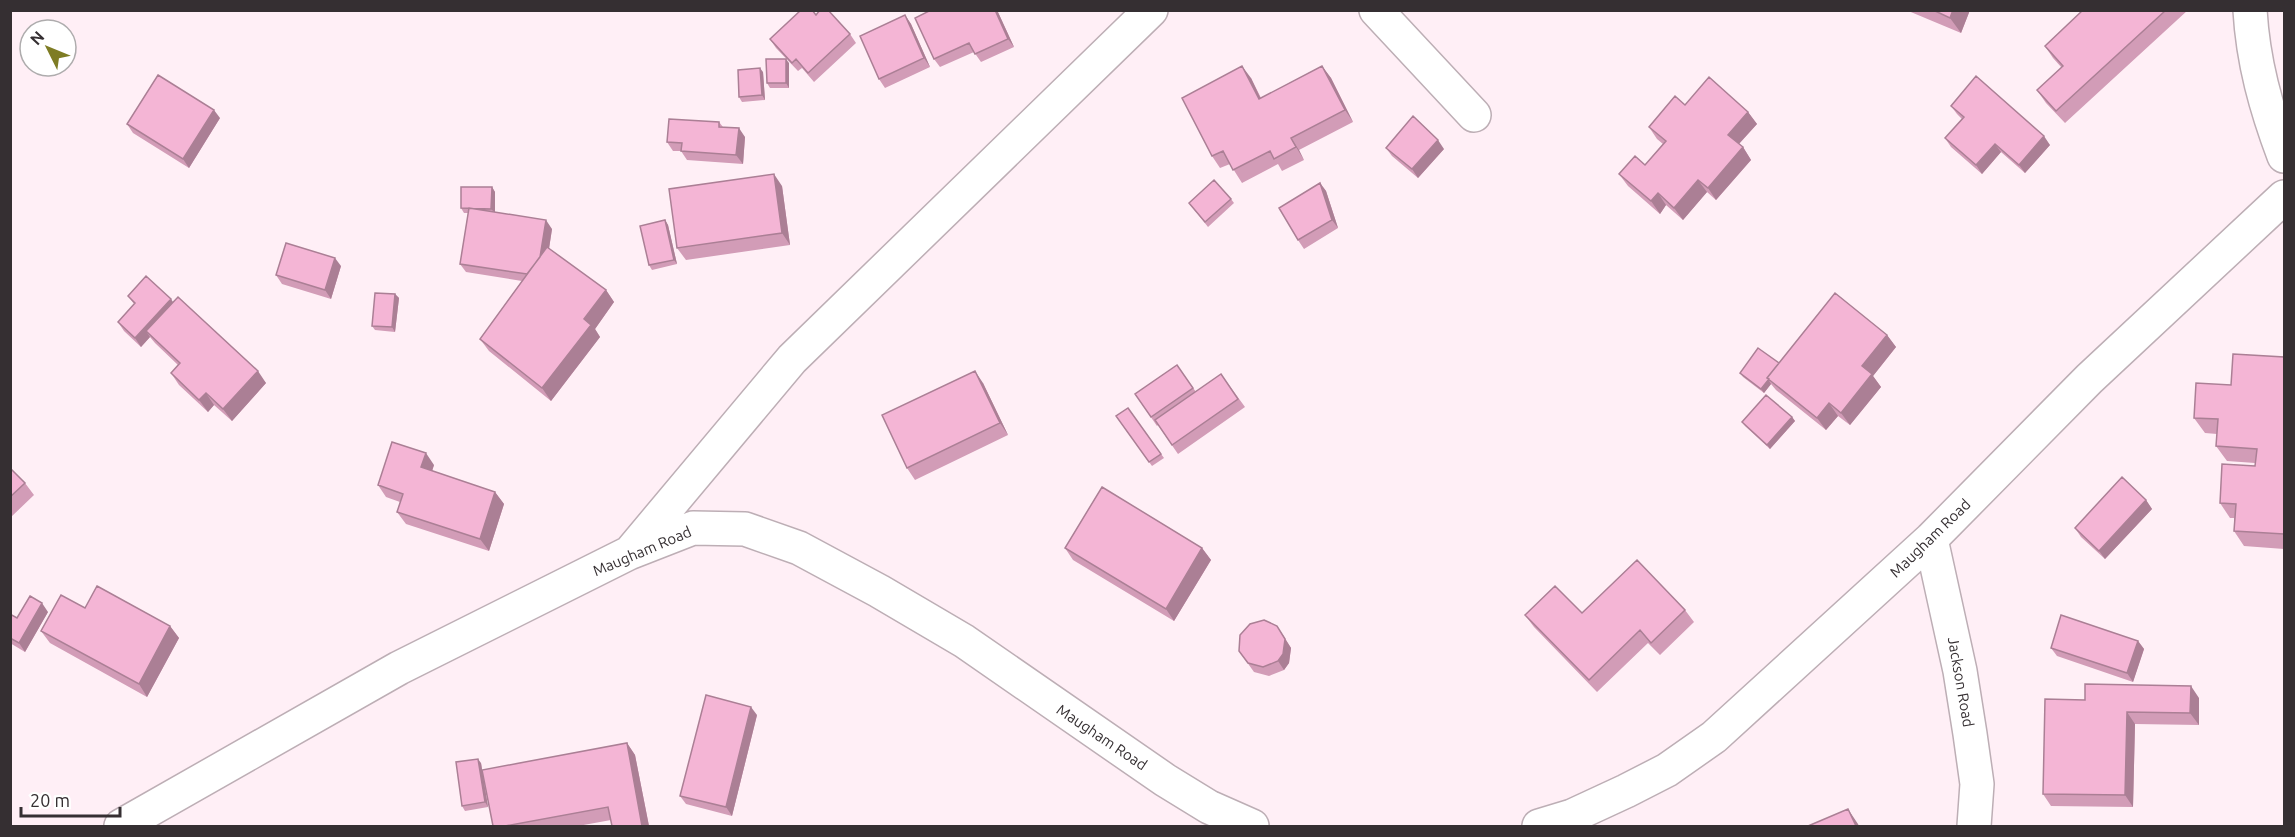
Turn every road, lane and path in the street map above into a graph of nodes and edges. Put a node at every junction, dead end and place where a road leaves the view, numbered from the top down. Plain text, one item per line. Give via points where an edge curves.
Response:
1 (1151, 10) edge
2 (1376, 10) edge
3 (2250, 10) edge
4 (1474, 115) dead end
5 (2284, 156) edge
6 (2284, 197) edge
7 (1931, 538) junction
8 (629, 554) junction
9 (122, 826) edge
10 (1252, 826) edge
11 (1539, 826) edge
12 (1974, 826) edge

1 - 8 street via 792,359
2 - 4 street
3 - 5 street via 2260,88
6 - 7 street, Maugham Road via 2089,379
7 - 11 street, Maugham Road via 1714,737 1667,770 1626,791 1572,816
7 - 12 street, Jackson Road via 1965,703 1977,784
8 - 9 street, Maugham Road via 399,668
8 - 10 street, Maugham Road via 693,528 745,529 799,548 964,641 1165,780 1209,807

